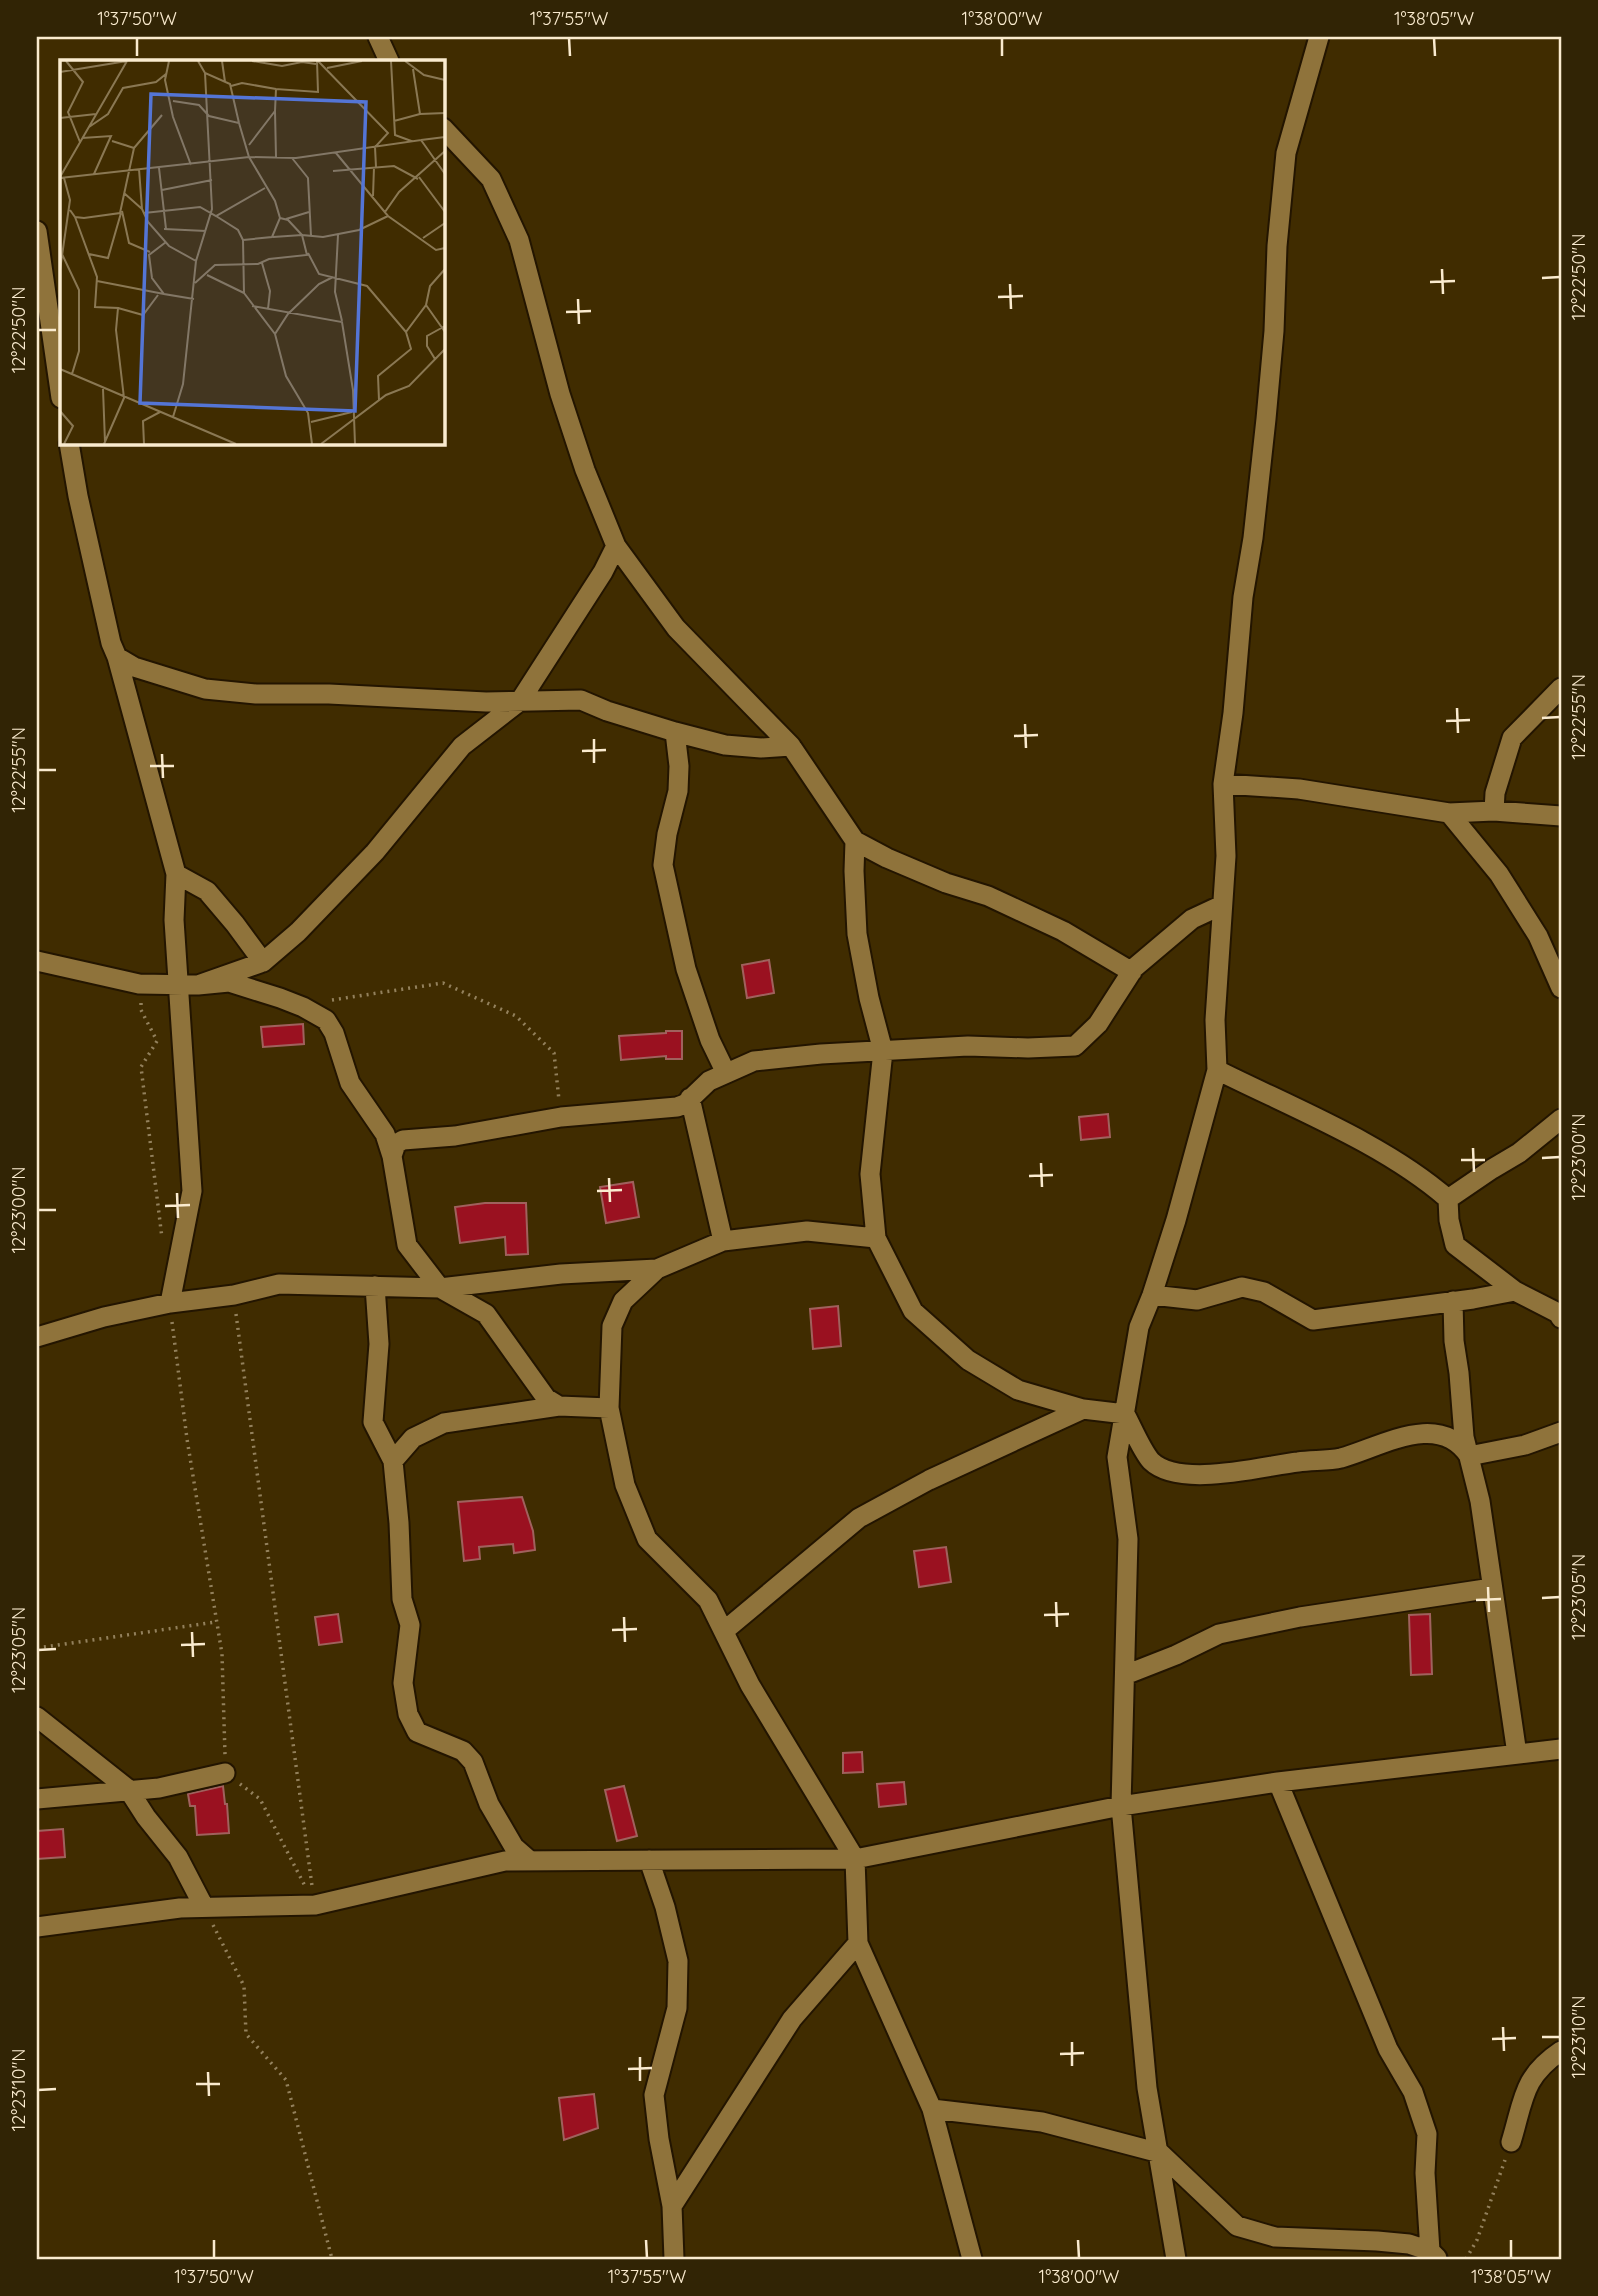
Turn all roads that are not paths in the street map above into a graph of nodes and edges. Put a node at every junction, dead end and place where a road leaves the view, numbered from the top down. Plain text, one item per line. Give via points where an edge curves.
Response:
1 (378, 37) edge
2 (1319, 37) edge
3 (389, 60) edge
4 (444, 129) edge
5 (37, 231) edge
6 (60, 391) edge
7 (69, 444) edge
8 (616, 546) junction
9 (117, 657) junction
10 (1561, 688) edge
11 (520, 701) junction
12 (675, 732) junction
13 (791, 746) junction
14 (1223, 784) junction
15 (1494, 811) junction
16 (1449, 813) junction
17 (1561, 816) edge
18 (855, 841) junction
19 (176, 874) junction
20 (1222, 905) junction
21 (37, 961) edge
22 (262, 962) junction
23 (1132, 972) junction
24 (188, 985) junction
25 (1561, 988) edge
26 (883, 1051) junction
27 (1217, 1070) junction
28 (726, 1073) junction
29 (690, 1098) junction
30 (1561, 1121) edge
31 (392, 1156) junction
32 (1448, 1199) junction
33 (876, 1238) junction
34 (723, 1241) junction
35 (657, 1269) junction
36 (375, 1286) junction
37 (440, 1288) junction
38 (1515, 1291) junction
39 (1152, 1295) junction
40 (1453, 1301) junction
41 (170, 1303) junction
42 (1561, 1318) edge
43 (37, 1337) edge
44 (559, 1406) junction
45 (609, 1408) junction
46 (1083, 1409) junction
47 (1125, 1414) junction
48 (1561, 1432) edge
49 (1469, 1456) junction
50 (393, 1461) junction
51 (1492, 1588) junction
52 (724, 1631) junction
53 (1125, 1675) junction
54 (37, 1717) edge
55 (1561, 1749) edge
56 (1517, 1754) junction
57 (225, 1773) road end
58 (1278, 1782) junction
59 (128, 1789) junction
60 (37, 1799) edge
61 (1121, 1806) junction
62 (855, 1859) junction
63 (649, 1860) junction
64 (530, 1861) junction
65 (204, 1907) junction
66 (37, 1927) edge
67 (858, 1943) junction
68 (1561, 2051) edge
69 (932, 2109) junction
70 (1511, 2142) road end
71 (1160, 2153) junction
72 (672, 2206) junction
73 (1434, 2255) edge
74 (674, 2259) edge
75 (972, 2259) edge
76 (1176, 2259) edge

1 - 3 street
2 - 14 street via 1286,153 1266,419
4 - 8 street via 491,180 519,240 560,394
5 - 6 street
7 - 9 street
8 - 11 street
8 - 13 street via 677,628
9 - 11 street via 134,667 205,689
9 - 19 street
10 - 15 street via 1513,738 1495,793
11 - 12 street via 581,700
11 - 22 street via 462,746 375,852 298,932
12 - 13 street via 725,745
12 - 28 street via 678,791 663,864 686,969
13 - 18 street
14 - 16 street via 1299,789
14 - 20 street via 1226,856
15 - 16 street
15 - 17 street
16 - 25 street via 1506,884 1538,936
18 - 23 street via 1063,931
18 - 26 street via 858,934
19 - 22 street via 207,891
19 - 24 street via 174,920
20 - 23 street via 1192,919
20 - 27 street via 1215,1020
21 - 24 street via 139,984
22 - 24 street
23 - 26 street via 1098,1024 1075,1046
24 - 31 street via 229,982 303,1007 326,1020 350,1083 385,1134
24 - 41 street via 192,1191
26 - 28 street via 754,1061
26 - 33 street via 870,1174
27 - 32 street via 1375,1149 1422,1176
27 - 39 street
28 - 29 street
29 - 31 street via 677,1107 561,1117 455,1136 403,1140 396,1144
29 - 34 street
30 - 32 street
31 - 37 street via 407,1245
32 - 38 street via 1455,1245
33 - 34 street via 807,1231
33 - 46 street via 913,1311 968,1360 1018,1390
34 - 35 street
35 - 37 street
35 - 45 street via 623,1301 612,1326
36 - 37 street
36 - 41 street via 279,1284
36 - 50 street via 379,1343 373,1422
37 - 44 street via 486,1314 546,1398
38 - 40 street
38 - 42 street
39 - 40 street via 1197,1300 1241,1287 1264,1292 1313,1320
39 - 47 street via 1139,1327
40 - 49 street
41 - 43 street
44 - 45 street
44 - 50 street via 444,1423 413,1438
45 - 52 street via 625,1485 647,1539 708,1600
46 - 47 street
46 - 52 street via 929,1480 859,1518
47 - 49 street via 1151,1461 1167,1470 1242,1472 1339,1458 1424,1432 1448,1436
47 - 53 street via 1117,1457 1128,1539
48 - 49 street
49 - 51 street
50 - 64 street via 402,1599 410,1625 403,1683 408,1714 417,1732 463,1751 473,1762 489,1804 514,1847
51 - 53 street via 1219,1634
51 - 56 street
52 - 62 street via 750,1685
53 - 61 street
54 - 59 street
55 - 56 street
56 - 58 street
57 - 59 street via 159,1788
58 - 61 street
58 - 73 street via 1388,2049 1413,2092 1424,2123
59 - 60 street
59 - 65 street via 178,1857
61 - 62 street
61 - 71 street via 1147,2088
62 - 63 street
62 - 67 street
63 - 64 street
63 - 72 street via 678,1961 677,2008 654,2095
64 - 65 street via 505,1861 315,1905
65 - 66 street
67 - 69 street
67 - 72 street via 792,2019
68 - 70 street via 1532,2076
69 - 71 street via 1042,2122
69 - 75 street
71 - 73 street via 1237,2226 1275,2237 1409,2244
71 - 76 street
72 - 74 street

